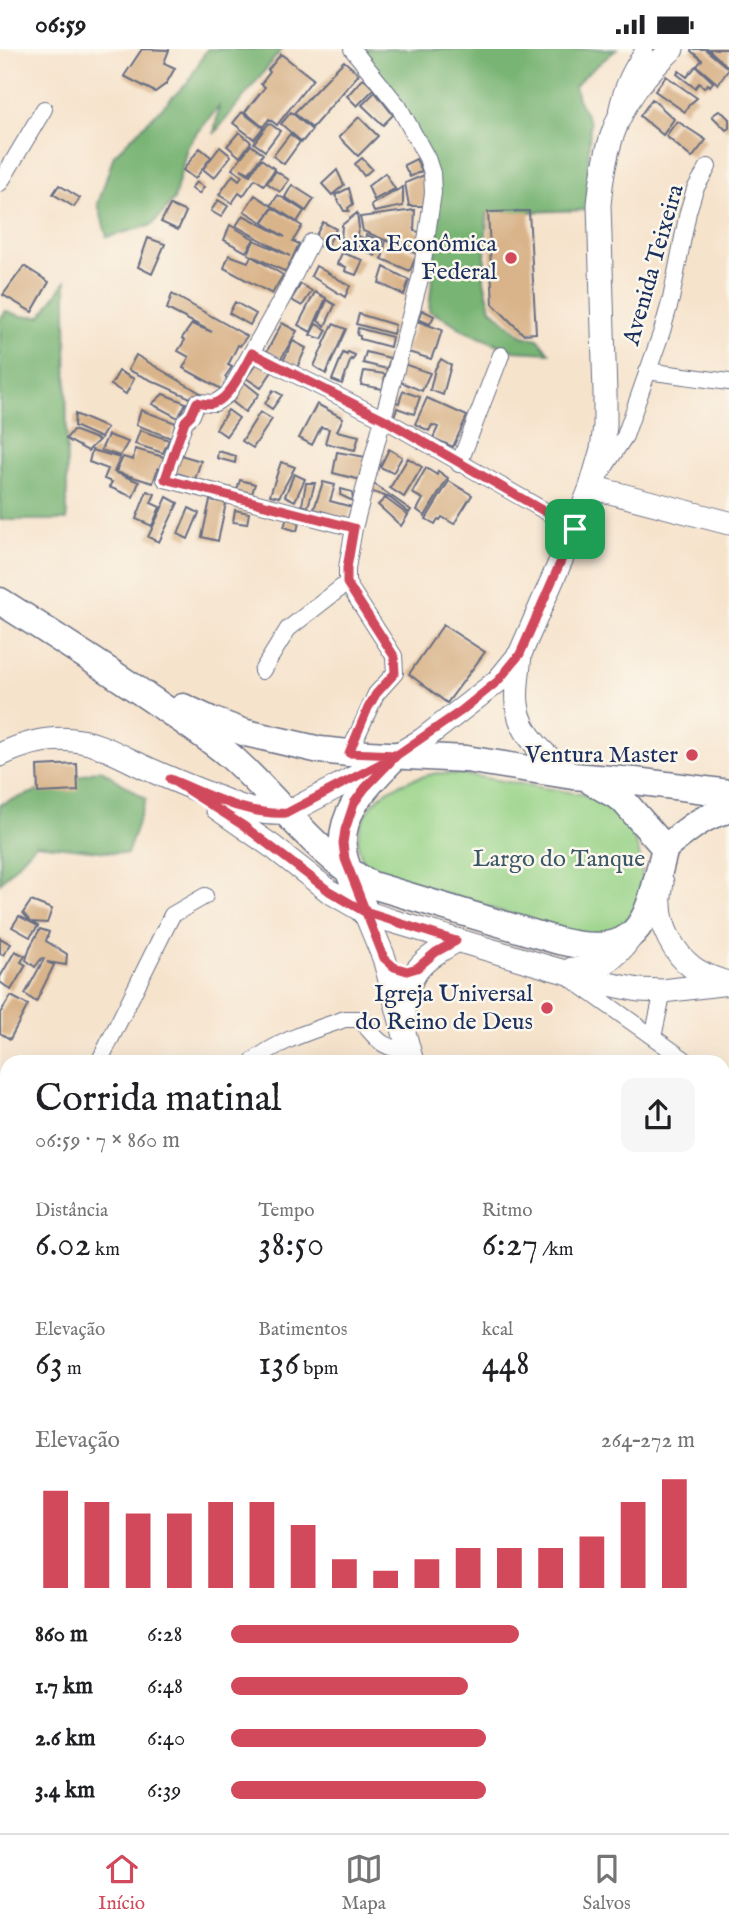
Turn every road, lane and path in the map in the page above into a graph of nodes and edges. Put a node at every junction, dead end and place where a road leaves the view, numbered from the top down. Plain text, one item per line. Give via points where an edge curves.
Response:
1 (352, 49) edge
2 (645, 49) edge
3 (672, 49) edge
4 (44, 109) dead end
5 (614, 127) junction
6 (708, 167) dead end
7 (0, 183) edge
8 (311, 242) dead end
9 (252, 353) junction
10 (501, 355) dead end
11 (647, 371) junction
12 (729, 382) edge
13 (382, 418) junction
14 (459, 464) junction
15 (591, 487) junction
16 (729, 523) edge
17 (354, 528) junction
18 (575, 529) junction
19 (347, 583) junction
20 (0, 601) edge
21 (520, 654) junction
22 (262, 671) dead end
23 (124, 680) junction
24 (349, 753) junction
25 (0, 755) edge
26 (397, 755) junction
27 (573, 776) junction
28 (170, 779) junction
29 (729, 793) edge
30 (729, 810) edge
31 (287, 813) junction
32 (665, 848) junction
33 (351, 874) junction
34 (205, 896) dead end
35 (365, 912) junction
36 (631, 937) junction
37 (456, 941) junction
38 (384, 958) junction
39 (417, 968) junction
40 (551, 968) junction
41 (690, 978) junction
42 (728, 983) edge
43 (663, 991) junction
44 (653, 1037) junction
45 (408, 1047) edge
46 (103, 1055) edge
47 (260, 1055) edge
48 (675, 1055) edge

1 - 13 street via 399,107 432,173 421,275
2 - 5 street via 627,75
3 - 5 main road via 644,78
4 - 7 street
5 - 15 main road via 601,176 599,205 605,426
6 - 11 street, Avenida Teixeira via 688,212 671,299
8 - 9 street
9 - 13 street
9 - 17 street via 228,394 215,403 197,402 185,421 165,479
10 - 14 street
11 - 12 street
11 - 15 street, Avenida Teixeira via 625,436
13 - 14 street
13 - 17 street
14 - 18 street
15 - 16 main road
15 - 18 main road
17 - 19 street
18 - 21 main road
19 - 22 street via 288,629
19 - 24 street via 396,664 395,673 368,708
20 - 23 main road
21 - 26 main road via 481,696
21 - 27 main road via 516,689 520,718 540,749
23 - 24 main road via 246,733
23 - 31 main road via 228,755
24 - 26 main road
25 - 28 main road via 33,742 75,740
26 - 27 main road via 466,759
26 - 31 main road
26 - 33 main road via 354,803 343,843
27 - 29 main road
27 - 32 main road via 622,799
28 - 31 main road via 246,809
28 - 35 main road
30 - 32 main road via 699,822
31 - 33 main road
32 - 36 main road via 651,903
32 - 41 main road via 659,905 662,922
33 - 35 main road
33 - 36 main road via 390,891 570,944 599,947
34 - 46 street via 173,915
35 - 37 main road
35 - 38 main road
36 - 40 main road via 612,959 597,967
37 - 39 main road
37 - 40 main road
38 - 39 main road via 400,970
38 - 45 main road
39 - 45 main road via 405,999
40 - 43 main road via 608,984
40 - 44 street
41 - 42 main road
41 - 43 main road
43 - 44 street
44 - 48 street
45 - 47 street via 396,1050 386,1046 353,1018 299,1035

